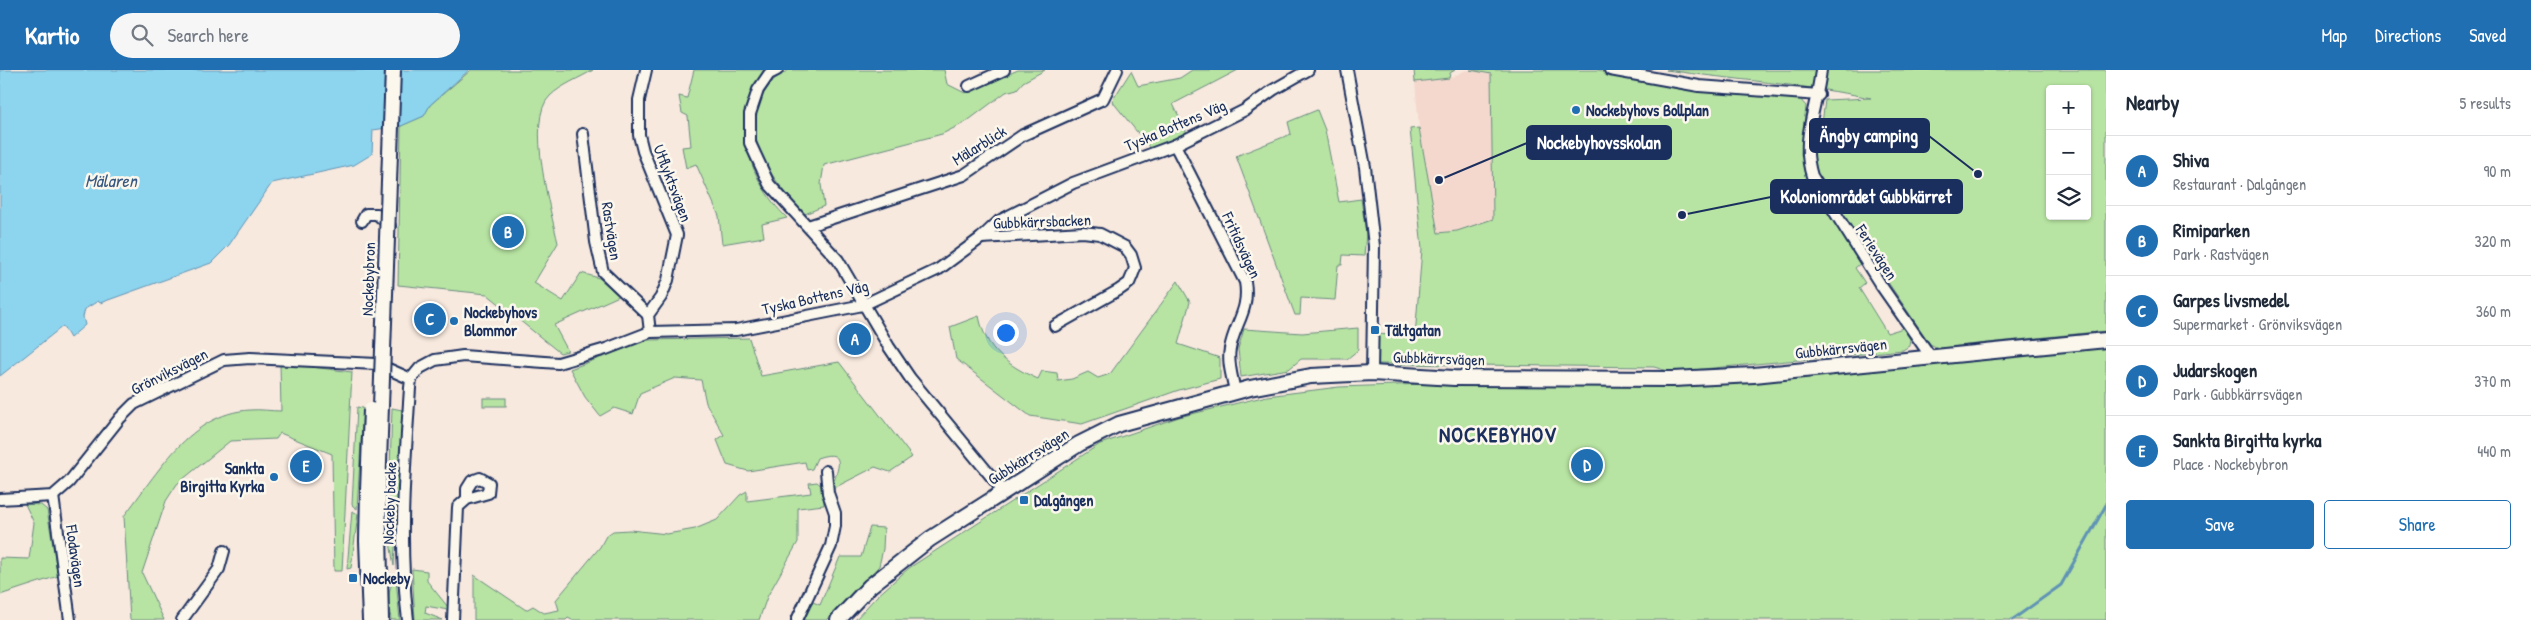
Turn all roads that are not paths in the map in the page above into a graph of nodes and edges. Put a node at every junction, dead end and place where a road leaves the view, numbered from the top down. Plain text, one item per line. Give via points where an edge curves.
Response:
1 (384, 70) edge
2 (393, 70) edge
3 (646, 70) edge
4 (777, 70) edge
5 (1004, 70) edge
6 (1117, 70) edge
7 (1308, 70) edge
8 (1347, 70) edge
9 (1610, 70) edge
10 (1821, 70) edge
11 (969, 86) dead end
12 (1818, 95) junction
13 (583, 134) dead end
14 (1175, 145) junction
15 (362, 221) dead end
16 (808, 226) junction
17 (981, 238) junction
18 (863, 305) junction
19 (648, 315) junction
20 (1055, 326) dead end
21 (650, 332) junction
22 (2106, 340) edge
23 (1931, 357) junction
24 (389, 369) junction
25 (1372, 373) junction
26 (411, 383) junction
27 (1236, 392) junction
28 (826, 471) dead end
29 (373, 490) junction
30 (1004, 492) junction
31 (53, 496) junction
32 (0, 498) edge
33 (467, 499) dead end
34 (224, 551) dead end
35 (70, 620) edge
36 (182, 620) edge
37 (370, 620) edge
38 (381, 620) edge
39 (408, 620) edge
40 (453, 620) edge
41 (798, 620) edge
42 (838, 620) edge

1 - 29 street, Nockebybron, bridge
2 - 29 street, Nockebybron, bridge
3 - 19 street, Utflyktsvägen via 639,100 639,135 678,235 662,297
4 - 16 street via 769,74 758,90 750,114 750,143 769,184
5 - 11 street
6 - 16 street, Mälarblick via 1103,99 1023,135 964,175
7 - 14 street, Tyska Bottens Väg via 1246,110
8 - 25 street via 1365,167 1374,246
9 - 12 street via 1699,86
10 - 12 street, Ferievägen
12 - 23 street, Ferievägen via 1807,139 1806,158 1812,176 1880,284
13 - 19 street, Rastvägen via 596,242 603,272
14 - 17 street, Tyska Bottens Väg via 1073,183 1000,221
14 - 27 street, Fritidsvägen via 1245,282 1248,297 1230,349
15 - 24 street via 366,214 377,214 391,227
16 - 18 street via 838,260
17 - 18 street, Tyska Bottens Väg via 939,269
17 - 20 street, Gubbkärrsbacken via 1083,232 1100,234 1125,247 1135,268 1129,283
18 - 21 street, Tyska Bottens Väg via 736,330
18 - 30 street via 910,378
19 - 21 street
21 - 26 street, Tyska Bottens Väg via 558,363 463,356 435,360 420,368
22 - 23 street, Gubbkärrsvägen
23 - 25 street, Gubbkärrsvägen via 1754,375 1673,379 1454,378
24 - 26 street, Grönviksvägen
24 - 31 street, Grönviksvägen via 377,364 294,359 224,360 134,404 69,482
25 - 27 street, Gubbkärrsvägen via 1311,376
26 - 39 street, Nockeby backe via 402,575
27 - 30 street, Gubbkärrsvägen via 1119,424 1079,444
28 - 41 street via 835,526 831,546
29 - 37 street via 367,558
29 - 38 street
30 - 42 street, Gubbkärrsvägen via 930,539 870,586
31 - 32 street
31 - 35 street, Flodavägen
33 - 40 street via 458,507 456,522
34 - 36 street via 219,569

